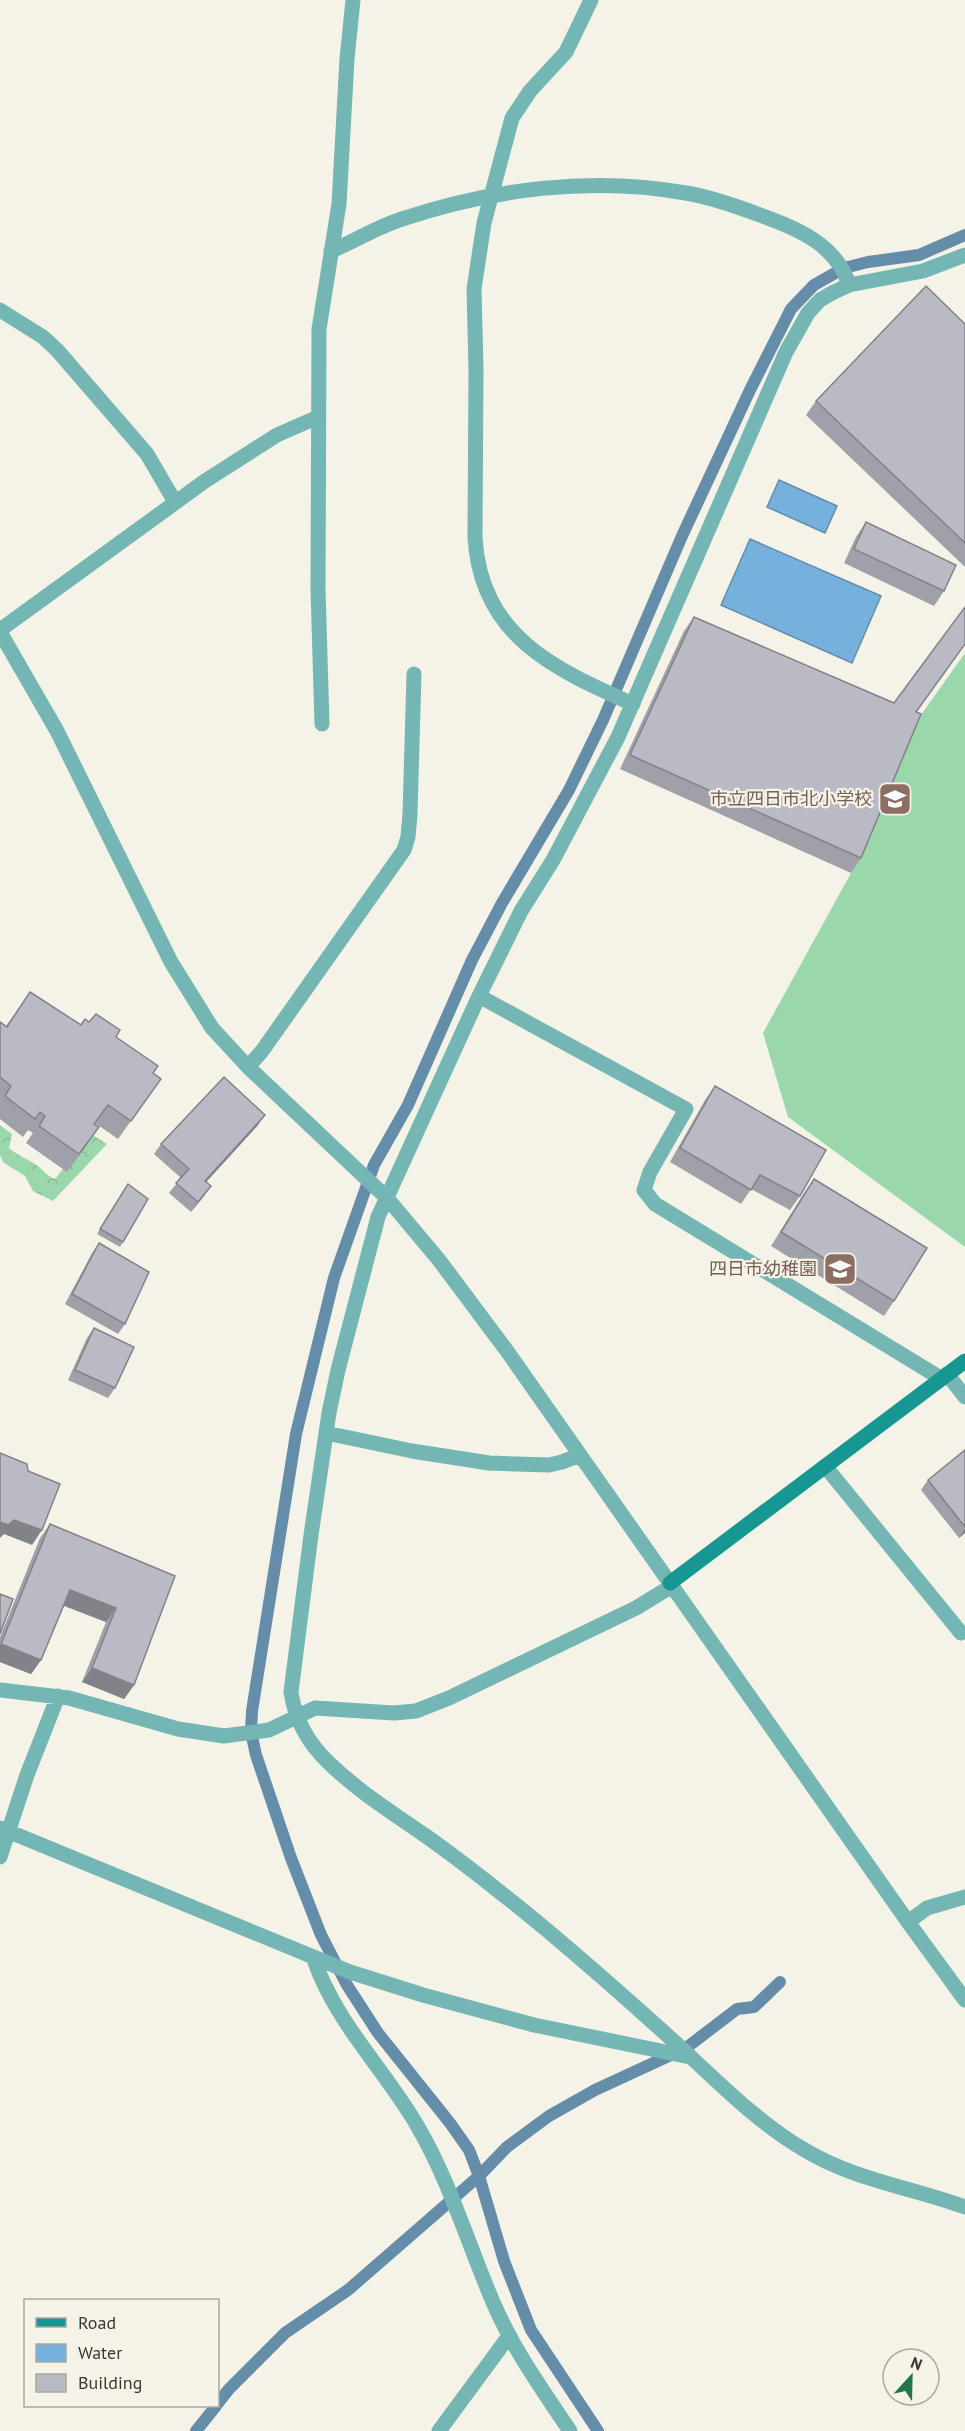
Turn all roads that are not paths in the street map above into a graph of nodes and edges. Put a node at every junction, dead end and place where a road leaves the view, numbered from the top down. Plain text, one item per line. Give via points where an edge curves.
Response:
1 (353, 0) edge
2 (591, 0) edge
3 (492, 195) junction
4 (331, 251) junction
5 (965, 255) edge
6 (849, 285) junction
7 (0, 310) edge
8 (318, 417) junction
9 (175, 502) junction
10 (0, 631) edge
11 (414, 674) dead end
12 (633, 704) junction
13 (322, 724) dead end
14 (479, 996) junction
15 (248, 1066) junction
16 (382, 1194) junction
17 (965, 1361) edge
18 (944, 1377) junction
19 (965, 1396) edge
20 (326, 1433) junction
21 (580, 1455) junction
22 (825, 1466) junction
23 (671, 1585) junction
24 (961, 1633) dead end
25 (0, 1690) edge
26 (58, 1696) junction
27 (297, 1718) junction
28 (4, 1830) edge
29 (0, 1857) edge
30 (965, 1897) edge
31 (908, 1922) junction
32 (313, 1958) junction
33 (965, 2000) edge
34 (691, 2057) junction
35 (965, 2207) edge
36 (509, 2336) junction
37 (439, 2431) edge
38 (570, 2431) edge

1 - 4 street via 339,204
2 - 3 street via 566,52 530,91 512,118
3 - 4 street via 400,219
3 - 6 street via 604,185 687,193 768,218 817,240 841,265
3 - 12 street via 474,289 476,556 491,600 520,641 561,670
4 - 8 street via 319,328
5 - 6 street via 923,271
6 - 12 street via 820,300 786,352
7 - 9 street via 57,350 147,454
8 - 9 street via 277,435
8 - 13 street
9 - 10 street
10 - 15 street via 57,731 184,986 212,1028
11 - 15 street via 410,814 404,850
12 - 14 street via 593,788 521,910
14 - 16 street
14 - 18 street via 686,1109 644,1190 655,1204
15 - 16 street
16 - 20 street
16 - 21 street via 476,1308
17 - 18 street
18 - 19 street
18 - 22 street
20 - 21 street via 489,1463 549,1464
20 - 27 street via 291,1681
21 - 23 street
22 - 23 street
22 - 24 street
23 - 27 street via 626,1613 426,1707 394,1713 315,1708
23 - 31 street
25 - 26 street
26 - 27 street via 178,1729 224,1736 270,1730
26 - 28 street
27 - 34 street via 327,1761 352,1785 437,1844 546,1930
28 - 29 street
28 - 32 street
30 - 31 street via 927,1908
31 - 33 street
32 - 34 street via 478,2011
32 - 36 street via 341,2014 417,2125
34 - 35 street via 782,2135 824,2161
36 - 37 street
36 - 38 street

